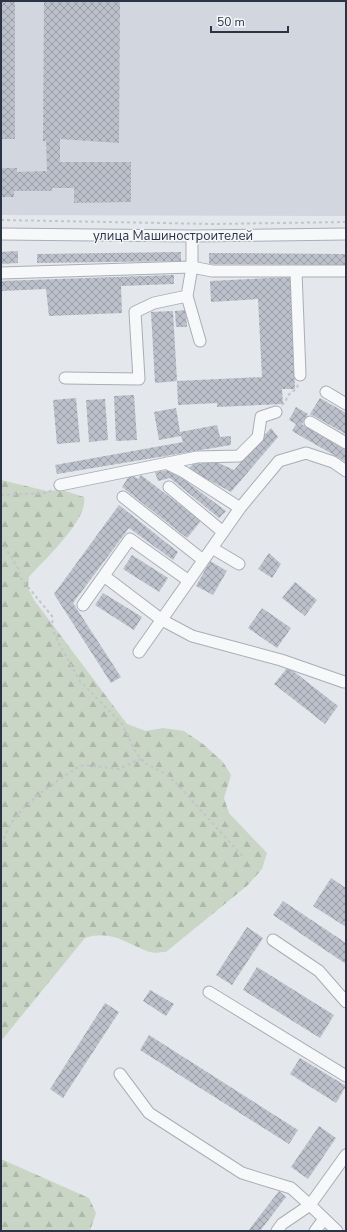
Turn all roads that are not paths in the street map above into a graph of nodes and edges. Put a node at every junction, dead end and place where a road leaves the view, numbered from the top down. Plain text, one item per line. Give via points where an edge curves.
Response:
1 (1, 234) edge
2 (346, 234) edge
3 (192, 236) junction
4 (192, 267) junction
5 (346, 271) edge
6 (296, 272) junction
7 (1, 273) edge
8 (188, 296) junction
9 (200, 341) dead end
10 (300, 374) road end
11 (65, 378) dead end
12 (326, 392) dead end
13 (346, 404) edge
14 (276, 412) road end
15 (310, 422) dead end
16 (346, 443) edge
17 (166, 463) junction
18 (346, 471) edge
19 (60, 485) road end
20 (169, 487) dead end
21 (123, 498) dead end
22 (240, 508) junction
23 (223, 532) junction
24 (212, 548) junction
25 (203, 560) junction
26 (239, 564) dead end
27 (104, 576) junction
28 (188, 581) junction
29 (83, 605) dead end
30 (162, 620) junction
31 (139, 652) dead end
32 (344, 682) dead end
33 (273, 940) dead end
34 (209, 992) dead end
35 (346, 1002) edge
36 (120, 1074) dead end
37 (346, 1076) edge
38 (346, 1155) edge
39 (310, 1205) junction
40 (324, 1219) junction
41 (277, 1231) edge
42 (315, 1231) edge
43 (337, 1231) edge

1 - 3 street, улица Машиностроителей
2 - 3 street, улица Машиностроителей
3 - 4 street
4 - 6 street via 212,271
4 - 7 street
4 - 8 street
5 - 6 street
6 - 10 street
8 - 9 street
8 - 11 street via 154,304 135,312 139,379
12 - 13 street
14 - 17 street via 261,417 258,437 238,456 197,457
15 - 16 street
17 - 19 street
17 - 22 street
18 - 22 street via 333,462 306,453 290,456 279,461
20 - 23 street
21 - 25 street
22 - 23 street
23 - 24 street
24 - 25 street
24 - 26 street
25 - 28 street
27 - 28 street via 130,539
27 - 29 street
27 - 30 street
28 - 30 street
30 - 31 street
30 - 32 street via 192,636 281,660
33 - 35 street via 319,971
34 - 37 street
36 - 39 street via 149,1114 242,1173 291,1188
38 - 39 street
39 - 40 street
39 - 41 street via 282,1224
40 - 42 street
40 - 43 street

